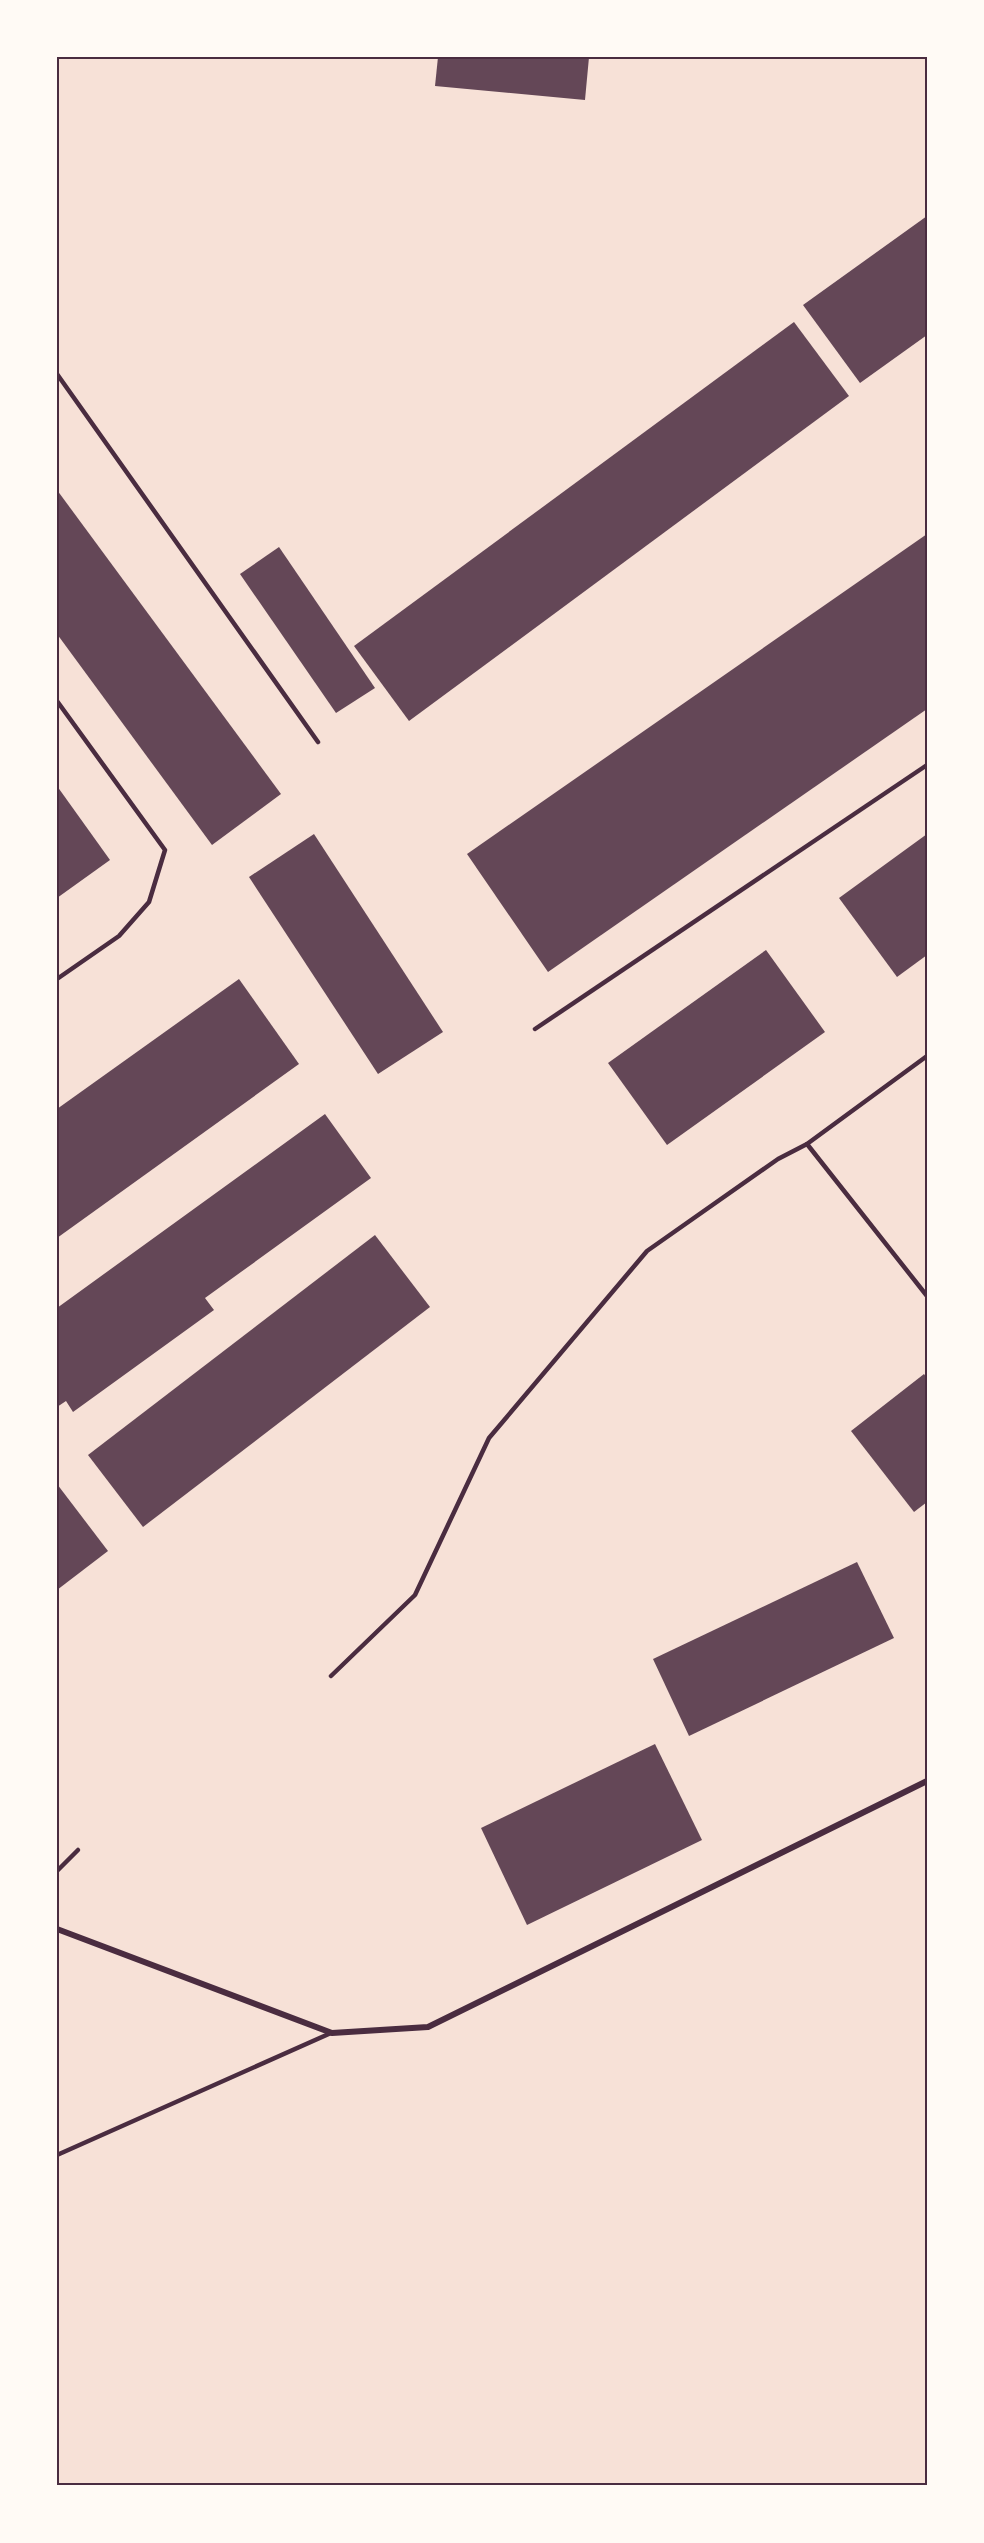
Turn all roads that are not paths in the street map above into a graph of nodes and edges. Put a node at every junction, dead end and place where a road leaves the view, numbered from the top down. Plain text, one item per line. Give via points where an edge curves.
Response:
1 (57, 374) edge
2 (57, 701) edge
3 (318, 742) dead end
4 (927, 765) edge
5 (57, 979) edge
6 (535, 1029) dead end
7 (927, 1056) edge
8 (807, 1144) junction
9 (927, 1296) edge
10 (331, 1676) dead end
11 (927, 1781) edge
12 (78, 1850) dead end
13 (57, 1871) edge
14 (57, 1929) edge
15 (332, 2032) junction
16 (57, 2155) edge

1 - 3 lane
2 - 5 lane via 165,850 149,902 119,936
4 - 6 lane
7 - 8 lane
8 - 9 lane
8 - 10 lane via 777,1158 647,1251 489,1438 415,1595
11 - 15 street via 428,2027
12 - 13 lane
14 - 15 street
15 - 16 lane

